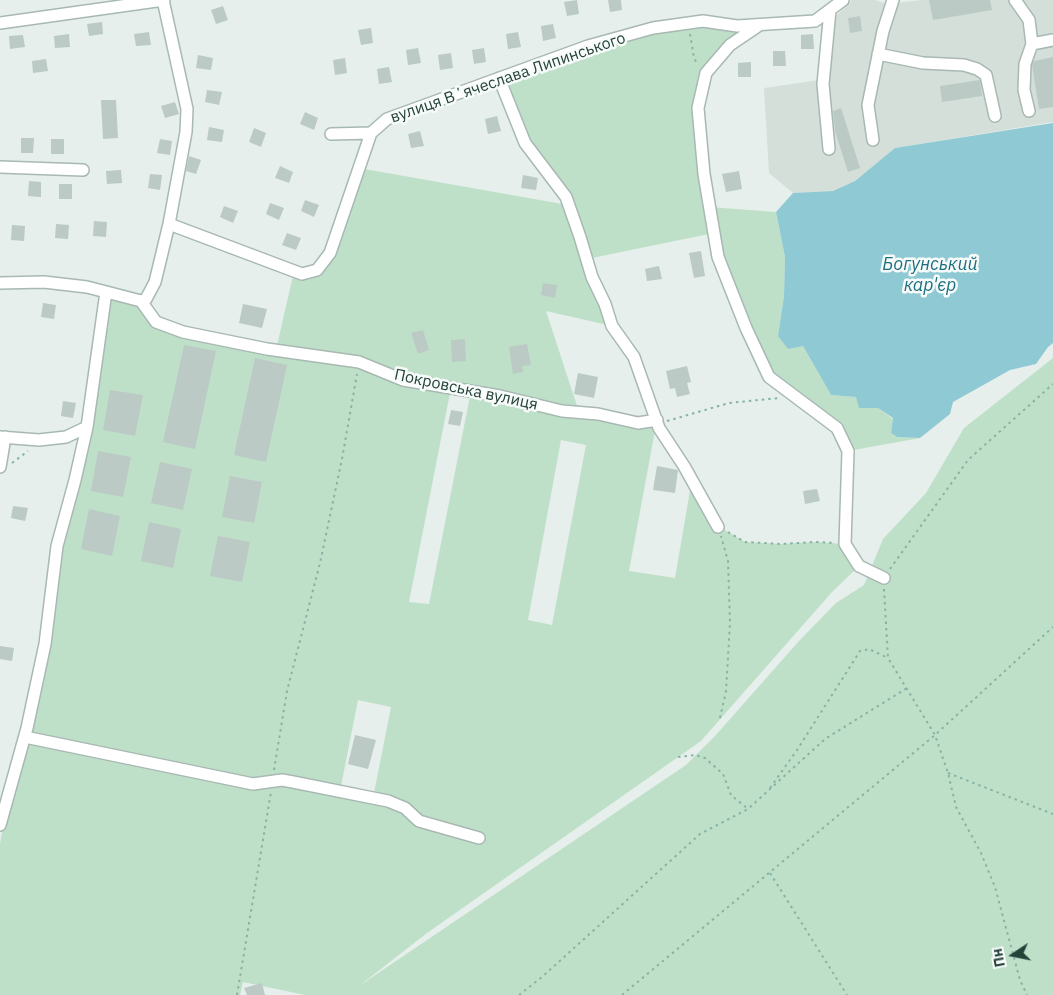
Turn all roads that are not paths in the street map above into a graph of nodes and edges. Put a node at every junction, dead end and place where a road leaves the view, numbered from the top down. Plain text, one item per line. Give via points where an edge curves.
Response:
1 (163, 0) edge
2 (843, 0) edge
3 (893, 0) edge
4 (1015, 0) edge
5 (106, 4) edge
6 (830, 10) junction
7 (0, 23) edge
8 (760, 25) junction
9 (1053, 40) edge
10 (1032, 44) junction
11 (878, 54) junction
12 (499, 78) junction
13 (1030, 111) dead end
14 (995, 116) dead end
15 (371, 133) junction
16 (331, 134) dead end
17 (873, 140) dead end
18 (829, 149) dead end
19 (0, 167) edge
20 (83, 170) dead end
21 (169, 224) junction
22 (0, 283) edge
23 (106, 292) junction
24 (141, 301) junction
25 (657, 420) junction
26 (87, 427) junction
27 (2, 437) edge
28 (5, 466) edge
29 (718, 526) road end
30 (884, 578) road end
31 (25, 737) junction
32 (0, 825) edge
33 (479, 838) dead end

1 - 5 street
1 - 21 street via 187,109 186,132
2 - 6 street, вулиця Вʼячеслава Липинського
3 - 11 street
4 - 10 street via 1029,20
5 - 7 street
6 - 8 street, вулиця Вʼячеслава Липинського via 815,21
6 - 18 street via 823,84
8 - 12 street, вулиця Вʼячеслава Липинського via 737,26 703,21 653,28 588,46
8 - 30 street via 730,45 706,73 698,108 704,174 718,257 769,377 837,428 848,451 845,544 859,566
9 - 10 street
10 - 13 street via 1025,64 1024,82
11 - 14 street via 978,69 986,76
11 - 17 street via 868,105
12 - 15 street, вулиця Вʼячеслава Липинського via 387,119
12 - 25 street via 525,144 566,198 612,326 634,357
15 - 16 street
15 - 21 street, вулиця Вʼячеслава Липинського via 330,253 317,270 302,274
19 - 20 street
21 - 24 street via 155,282 146,299
22 - 23 street via 44,282
23 - 24 street
23 - 26 street
24 - 25 street, Покровська вулиця via 156,322 184,332 267,349 359,362 403,380 500,396 562,411 598,414 638,423
25 - 29 street
26 - 27 street via 66,437 46,440
26 - 31 street via 57,546 45,644
27 - 28 street
31 - 32 street
31 - 33 street via 253,784 282,780 388,801 405,808 418,821

